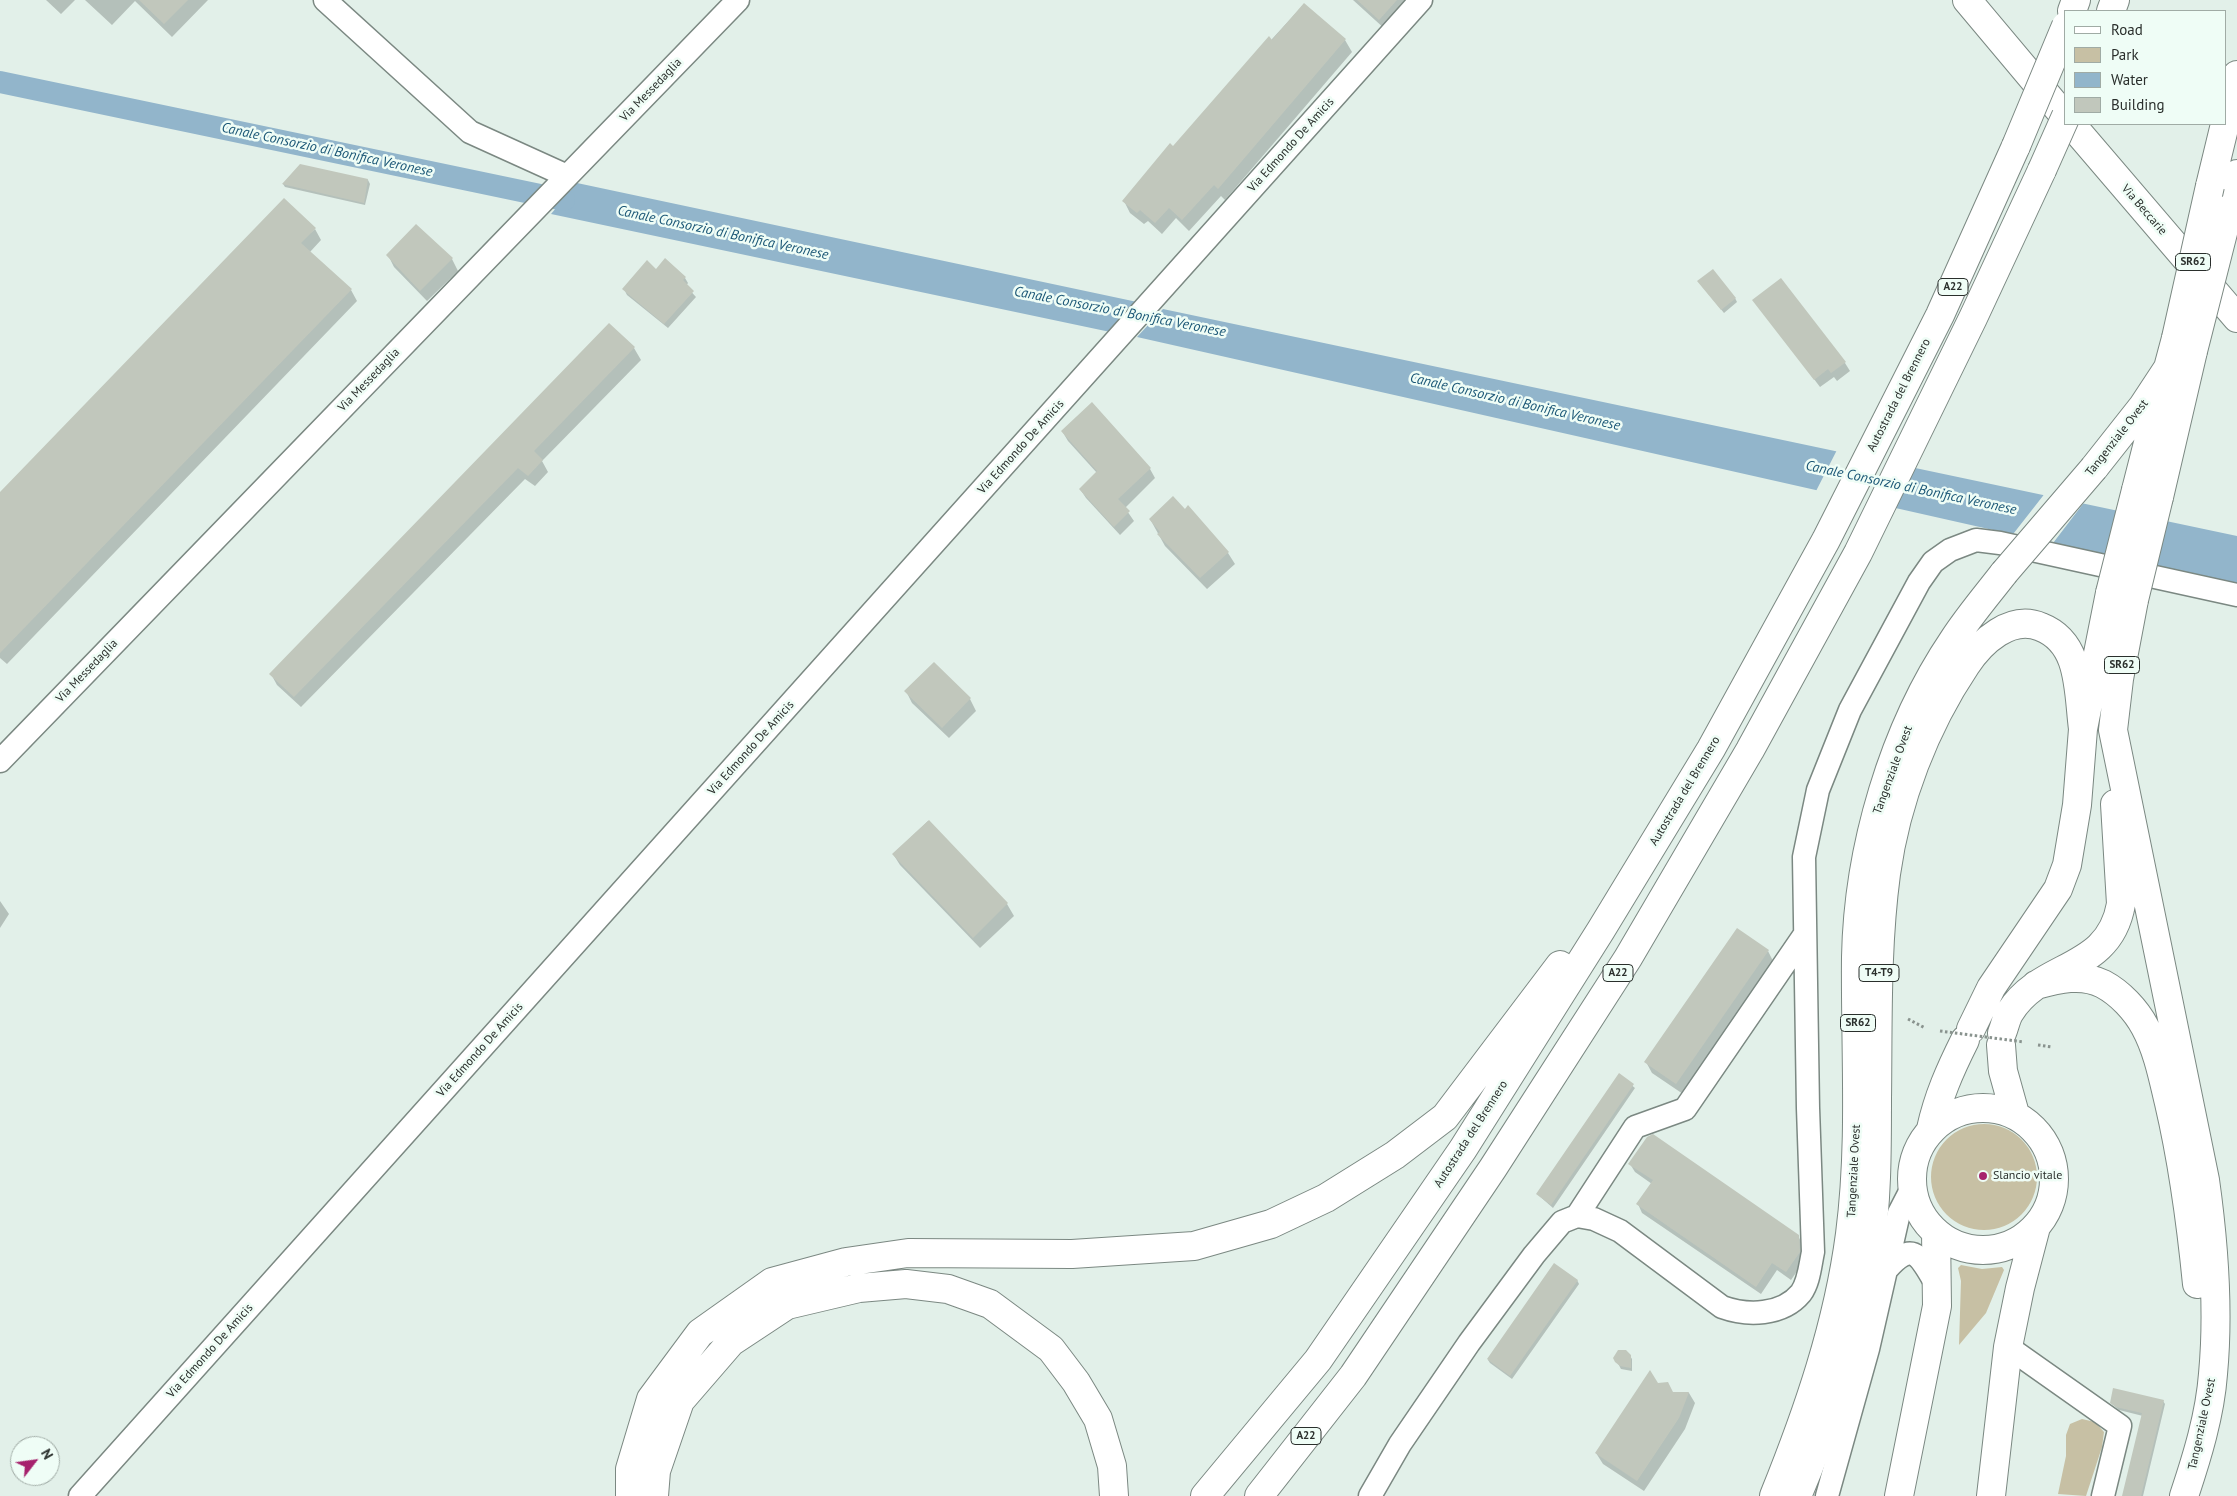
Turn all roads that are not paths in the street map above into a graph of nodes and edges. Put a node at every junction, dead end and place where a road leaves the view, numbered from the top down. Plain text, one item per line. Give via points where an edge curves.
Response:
1 (325, 0) edge
2 (738, 0) edge
3 (1421, 0) edge
4 (1967, 0) edge
5 (2064, 31) edge
6 (2237, 76) edge
7 (2064, 115) edge
8 (2227, 119) edge
9 (2064, 121) edge
10 (2072, 125) edge
11 (2225, 125) edge
12 (2237, 174) edge
13 (567, 176) junction
14 (2237, 318) edge
15 (2185, 345) junction
16 (2168, 368) junction
17 (2148, 494) junction
18 (2237, 595) edge
19 (2122, 597) junction
20 (2083, 729) junction
21 (2113, 730) junction
22 (1711, 749) junction
23 (0, 761) edge
24 (1804, 934) junction
25 (2036, 984) junction
26 (2015, 1114) junction
27 (1931, 1130) junction
28 (1913, 1186) junction
29 (1578, 1216) junction
30 (2036, 1227) junction
31 (1936, 1232) junction
32 (1887, 1269) junction
33 (1938, 1287) junction
34 (2008, 1347) junction
35 (1353, 1376) junction
36 (80, 1496) edge
37 (630, 1496) edge
38 (654, 1496) edge
39 (1114, 1496) edge
40 (1205, 1496) edge
41 (1259, 1496) edge
42 (1278, 1496) edge
43 (1370, 1496) edge
44 (1774, 1496) edge
45 (1796, 1496) edge
46 (1827, 1496) edge
47 (1899, 1496) edge
48 (1991, 1496) edge
49 (2103, 1496) edge
50 (2169, 1496) edge
51 (2184, 1496) edge

1 - 13 street via 470,132
2 - 13 street, Via Messedaglia
3 - 36 street, Via Edmondo De Amicis
4 - 7 main road
5 - 22 main road, Autostrada del Brennero / A22, bridge via 1940,315 1826,540
6 - 8 main road, Tangenziale Ovest / SR62
9 - 35 main road, A22, bridge via 1858,553 1750,750 1628,958 1493,1168
10 - 14 main road, Via Beccarie
11 - 15 main road, Tangenziale Ovest / SR62, bridge via 2210,186
12 - 15 main road, Tangenziale Ovest / SR62, bridge
13 - 23 street, Via Messedaglia
15 - 16 main road, Tangenziale Ovest / SR62
15 - 17 main road, Tangenziale Ovest / SR62
16 - 17 main road
16 - 44 main road, Tangenziale Ovest / SR62, bridge via 2143,406 2094,468 2004,573 1953,640 1927,685 1883,791 1868,847 1856,955 1858,1103 1850,1236 1820,1370
17 - 19 main road, Tangenziale Ovest / SR62, bridge
18 - 24 street via 1976,540 1950,550 1933,562 1918,582 1850,710 1818,790 1804,857
19 - 20 main road
19 - 21 main road, Tangenziale Ovest / SR62 via 2119,679
20 - 27 main road via 2077,805 2067,865 2058,889 1991,988 1948,1074
20 - 45 main road, T4-T9 via 2071,653 2063,641 2049,630 2036,624 2019,624 1988,639 1975,651 1936,716 1907,784 1886,872 1880,927 1877,1146 1869,1254 1835,1394
21 - 25 main road via 2121,904 2118,920 2112,933 2092,955
21 - 51 main road, Tangenziale Ovest / SR62 via 2205,1180 2211,1225 2215,1333 2213,1375 2206,1415
22 - 37 main road via 1624,864 1569,952 1445,1117 1395,1155 1326,1198 1271,1224 1194,1246 1072,1254 908,1253 846,1262 772,1282 700,1333 650,1399 630,1469
22 - 40 main road, Autostrada del Brennero / A22 via 1463,1149 1318,1360
24 - 29 street via 1684,1109 1636,1127
24 - 29 street via 1813,1252 1809,1276 1801,1292 1772,1310 1738,1312 1722,1306 1620,1231 1594,1219
25 - 26 main road via 2009,1013 2009,1040 2002,1072
25 - 50 main road, Tangenziale Ovest via 2084,978 2102,983 2117,993 2145,1026 2163,1076 2187,1192 2198,1298 2190,1410
26 - 27 main road via 1998,1108 1962,1110
26 - 30 main road via 2030,1124 2043,1139 2054,1170 2052,1201
27 - 28 main road via 1913,1163
28 - 31 main road via 1915,1200
28 - 32 street via 1899,1213
29 - 43 street via 1562,1222 1468,1343 1405,1436
30 - 31 main road via 2012,1244 1980,1250 1964,1248
30 - 34 main road
31 - 33 main road
32 - 33 street via 1899,1256 1907,1252 1913,1254 1921,1260
32 - 46 street
33 - 47 main road via 1936,1315
34 - 48 main road
34 - 49 street via 2120,1426
35 - 41 main road, A22
35 - 42 main road
38 - 39 main road via 656,1471 680,1401 731,1342 787,1305 859,1288 906,1284 948,1289 990,1304 1051,1349 1098,1419 1112,1466

